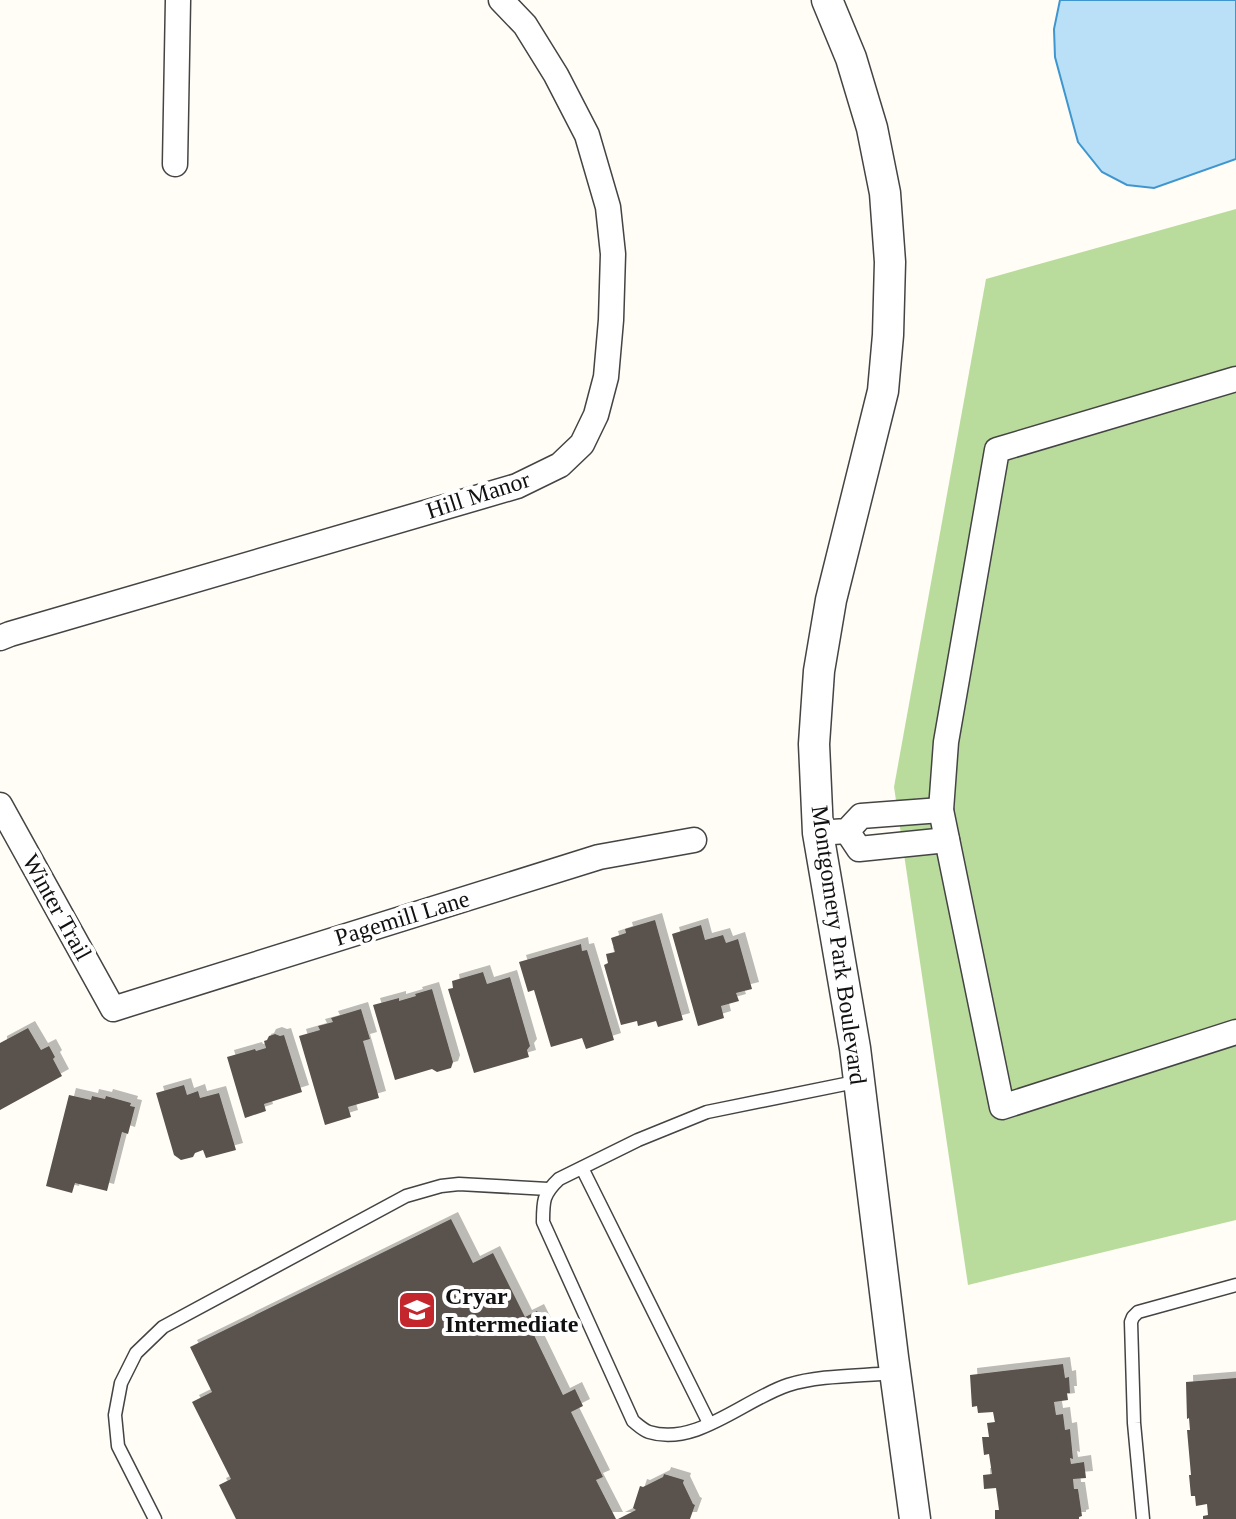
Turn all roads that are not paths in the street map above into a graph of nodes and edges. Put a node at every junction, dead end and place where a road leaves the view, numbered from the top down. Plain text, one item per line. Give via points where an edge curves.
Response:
1 (178, 0) edge
2 (501, 0) edge
3 (827, 0) edge
4 (175, 164) dead end
5 (1236, 379) edge
6 (0, 638) edge
7 (0, 805) edge
8 (941, 810) junction
9 (833, 832) junction
10 (694, 840) dead end
11 (947, 840) junction
12 (113, 1009) joint
13 (1236, 1032) edge
14 (860, 1081) junction
15 (582, 1168) junction
16 (548, 1189) junction
17 (1236, 1285) edge
18 (895, 1373) junction
19 (709, 1423) junction
20 (155, 1519) edge
21 (915, 1519) edge
22 (1143, 1519) edge

1 - 4 street
2 - 6 street, Hill Manor via 525,25 556,75 587,135 608,207 613,254 606,377 582,444 560,465 517,486
3 - 9 street, Montgomery Park Boulevard via 872,128 885,193 890,262 883,391 831,600 819,671 814,744
5 - 8 street via 997,450 946,742
7 - 12 street, Winter Trail
8 - 9 street via 861,816
8 - 11 street
9 - 11 street via 859,849
9 - 14 street, Montgomery Park Boulevard via 835,921
10 - 12 street, Pagemill Lane via 599,857
11 - 13 street via 1002,1107
14 - 15 lane via 707,1112
14 - 18 street, Montgomery Park Boulevard
15 - 16 lane
15 - 19 lane
16 - 19 lane via 543,1222 633,1421 646,1431 663,1434 690,1432
16 - 20 lane via 459,1184 406,1196 163,1327 136,1353 121,1383 115,1415 118,1446
17 - 22 lane via 1138,1312 1131,1322
18 - 19 lane via 808,1380
18 - 21 street, Montgomery Park Boulevard

